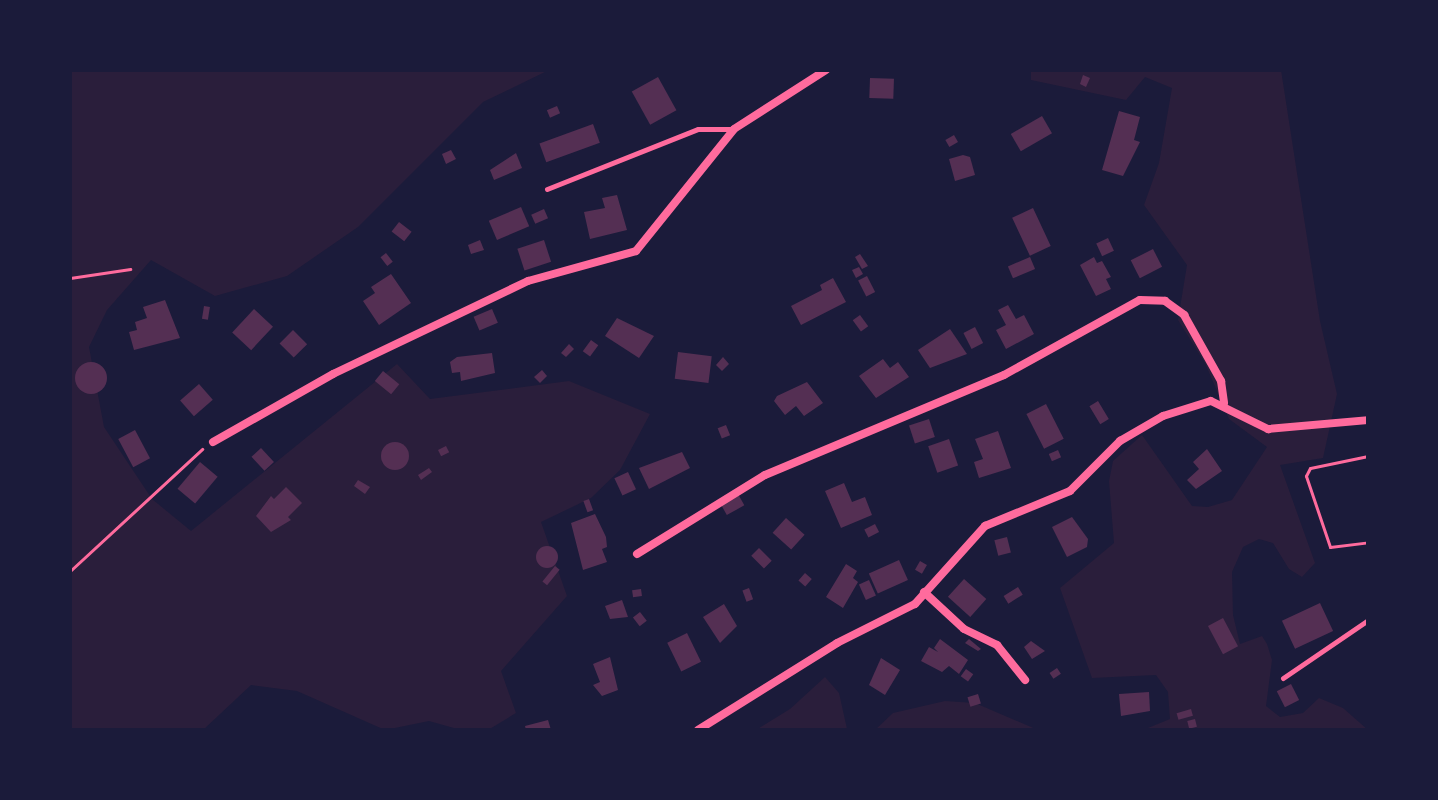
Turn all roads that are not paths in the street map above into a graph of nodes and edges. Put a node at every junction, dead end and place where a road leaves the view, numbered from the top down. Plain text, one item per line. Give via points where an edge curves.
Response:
1 (826, 70) edge
2 (734, 129) junction
3 (547, 189) dead end
4 (1224, 403) junction
5 (1368, 420) edge
6 (213, 442) road end
7 (637, 554) dead end
8 (924, 592) junction
9 (1368, 620) edge
10 (1283, 678) dead end
11 (1025, 680) dead end
12 (698, 730) edge

1 - 2 street
2 - 3 lane via 698,129
2 - 6 street via 636,251 528,281 333,374
4 - 5 street via 1268,429
4 - 7 street via 1221,381 1184,315 1165,301 1140,300 1004,375 765,475
4 - 8 street via 1191,405 1132,433 1070,491 985,526
8 - 11 street via 964,629 997,645
8 - 12 street via 915,604 837,643
9 - 10 lane

